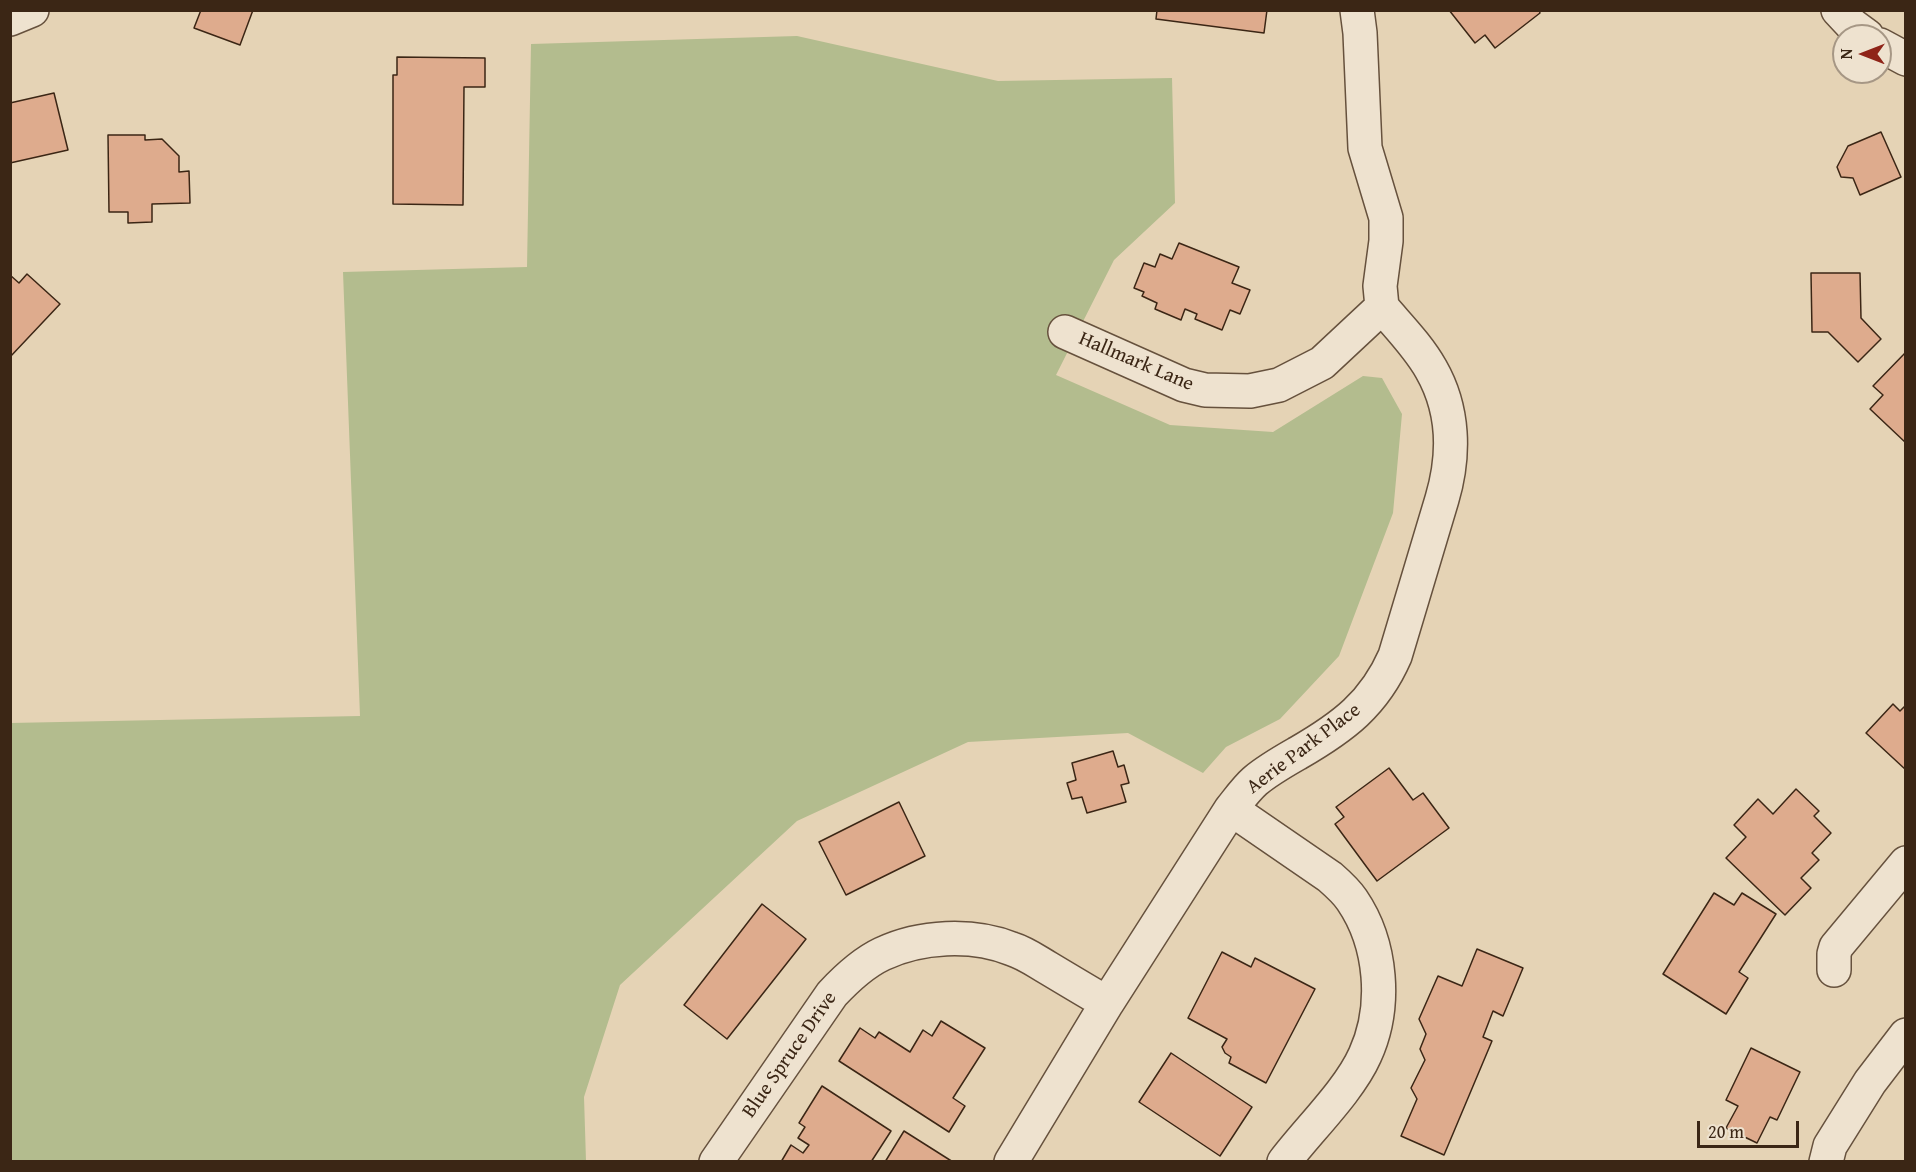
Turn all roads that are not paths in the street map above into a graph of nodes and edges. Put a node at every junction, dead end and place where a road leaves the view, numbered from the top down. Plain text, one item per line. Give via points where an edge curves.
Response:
1 (32, 10) edge
2 (1357, 10) edge
3 (1838, 10) edge
4 (10, 19) edge
5 (1851, 24) edge
6 (1382, 307) junction
7 (1065, 332) dead end
8 (1231, 809) junction
9 (1905, 863) edge
10 (1834, 970) dead end
11 (1107, 1003) junction
12 (1905, 1035) edge
13 (716, 1161) edge
14 (1011, 1161) edge
15 (1284, 1161) edge
16 (1826, 1161) edge

1 - 4 street
2 - 6 street via 1365,148 1386,218
3 - 5 street
6 - 7 street, Hallmark Lane via 1322,363 1278,384 1250,392 1184,385
6 - 8 street, Aerie Park Place via 1417,348 1442,393 1450,430 1448,479 1398,644 1389,669 1371,698 1339,728 1255,781
8 - 11 street, Aerie Park Place
8 - 15 street via 1342,888 1363,920 1376,963 1377,1009 1365,1056 1338,1096
9 - 10 street via 1836,947
11 - 13 street, Blue Spruce Drive via 1026,955 992,943 925,941 881,954 832,994
11 - 14 street, Aerie Park Place
12 - 16 street via 1869,1082 1830,1146

